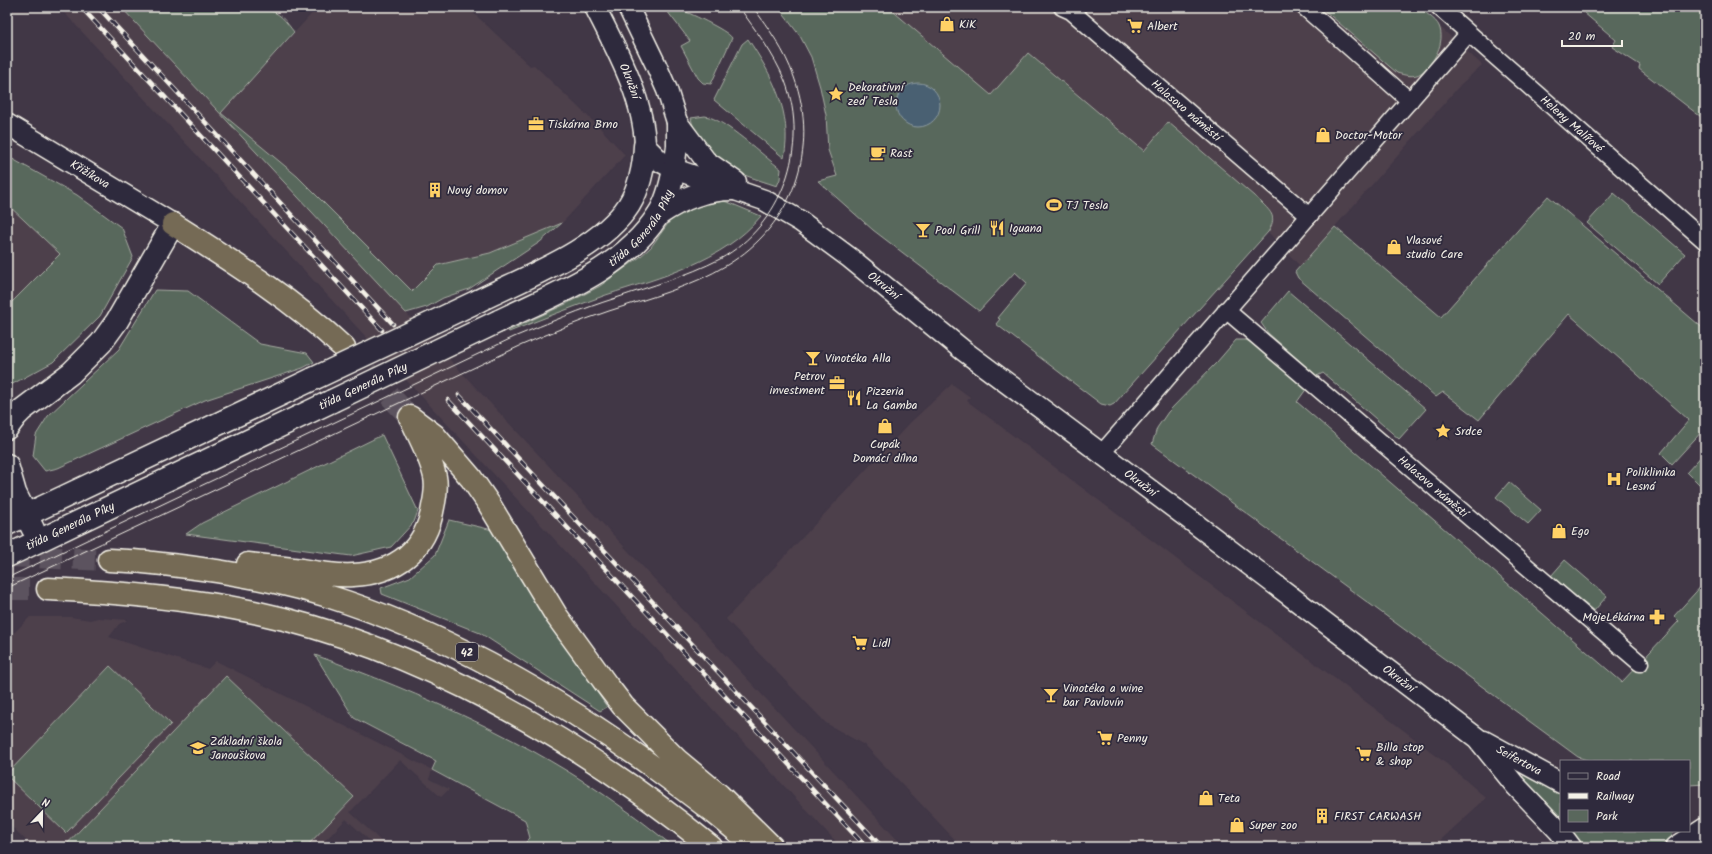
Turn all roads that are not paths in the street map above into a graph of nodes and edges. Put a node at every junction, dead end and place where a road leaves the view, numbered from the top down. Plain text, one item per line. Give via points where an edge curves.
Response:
1 (595, 7) edge
2 (628, 7) edge
3 (1062, 7) edge
4 (1304, 7) edge
5 (1438, 7) edge
6 (1468, 34) junction
7 (1410, 101) junction
8 (676, 122) junction
9 (7, 124) edge
10 (645, 146) junction
11 (674, 169) junction
12 (734, 189) junction
13 (636, 190) junction
14 (764, 200) junction
15 (659, 214) junction
16 (1309, 216) junction
17 (173, 224) junction
18 (1705, 241) edge
19 (1226, 310) junction
20 (344, 348) tunnel mouth
21 (7, 428) edge
22 (1101, 454) junction
23 (7, 465) edge
24 (19, 520) edge
25 (39, 540) junction
26 (7, 556) edge
27 (109, 560) tunnel mouth
28 (133, 561) junction
29 (48, 590) tunnel mouth
30 (1640, 662) dead end
31 (1477, 738) junction
32 (1560, 782) edge
33 (1690, 821) edge
34 (1705, 822) edge
35 (1705, 828) edge
36 (710, 847) edge
37 (755, 847) edge
38 (772, 847) edge
39 (1571, 847) edge
40 (1676, 847) edge

1 - 10 street, Okružní via 626,71 644,124
2 - 8 street via 667,90
3 - 16 street, Halasovo náměstí via 1071,11
4 - 7 street
5 - 6 street, Heleny Malířové
6 - 7 street
6 - 18 street, Heleny Malířové
7 - 16 street
8 - 11 street via 677,146
8 - 14 street via 706,161
9 - 17 street, Křižíkova
10 - 11 street, Okružní via 661,162
10 - 13 main road, třída Generála Píky via 643,169
11 - 12 street, Okružní
11 - 13 main road via 653,178
11 - 15 main road, třída Generála Píky
12 - 14 street, Okružní
12 - 15 main road via 695,195
13 - 24 main road, třída Generála Píky, bridge via 621,216 611,226 563,259
14 - 22 street, Okružní via 800,221 838,249 964,351
15 - 25 main road, třída Generála Píky, bridge via 645,234 630,248 589,277
16 - 19 street
17 - 20 highway via 291,302
17 - 21 main road via 117,321 101,343 71,372 22,410
19 - 22 street
19 - 30 street, Halasovo náměstí
22 - 31 street, Okružní
23 - 24 main road via 15,492
24 - 25 main road
25 - 26 main road, třída Generála Píky
27 - 28 highway, 42
28 - 37 highway, 42 via 235,573 290,585 346,602 422,631 483,659 582,718 691,795
28 - 38 highway, 42 via 231,563 353,575 374,573 397,564 409,556 428,530 435,490 431,464 410,416 434,435 471,478 556,615 623,706 677,760 719,795
29 - 36 highway via 176,598 254,612 339,635 400,658 466,688 570,746 626,783
31 - 32 street, Seifertova
31 - 39 street, Okružní
33 - 34 street
35 - 40 street

